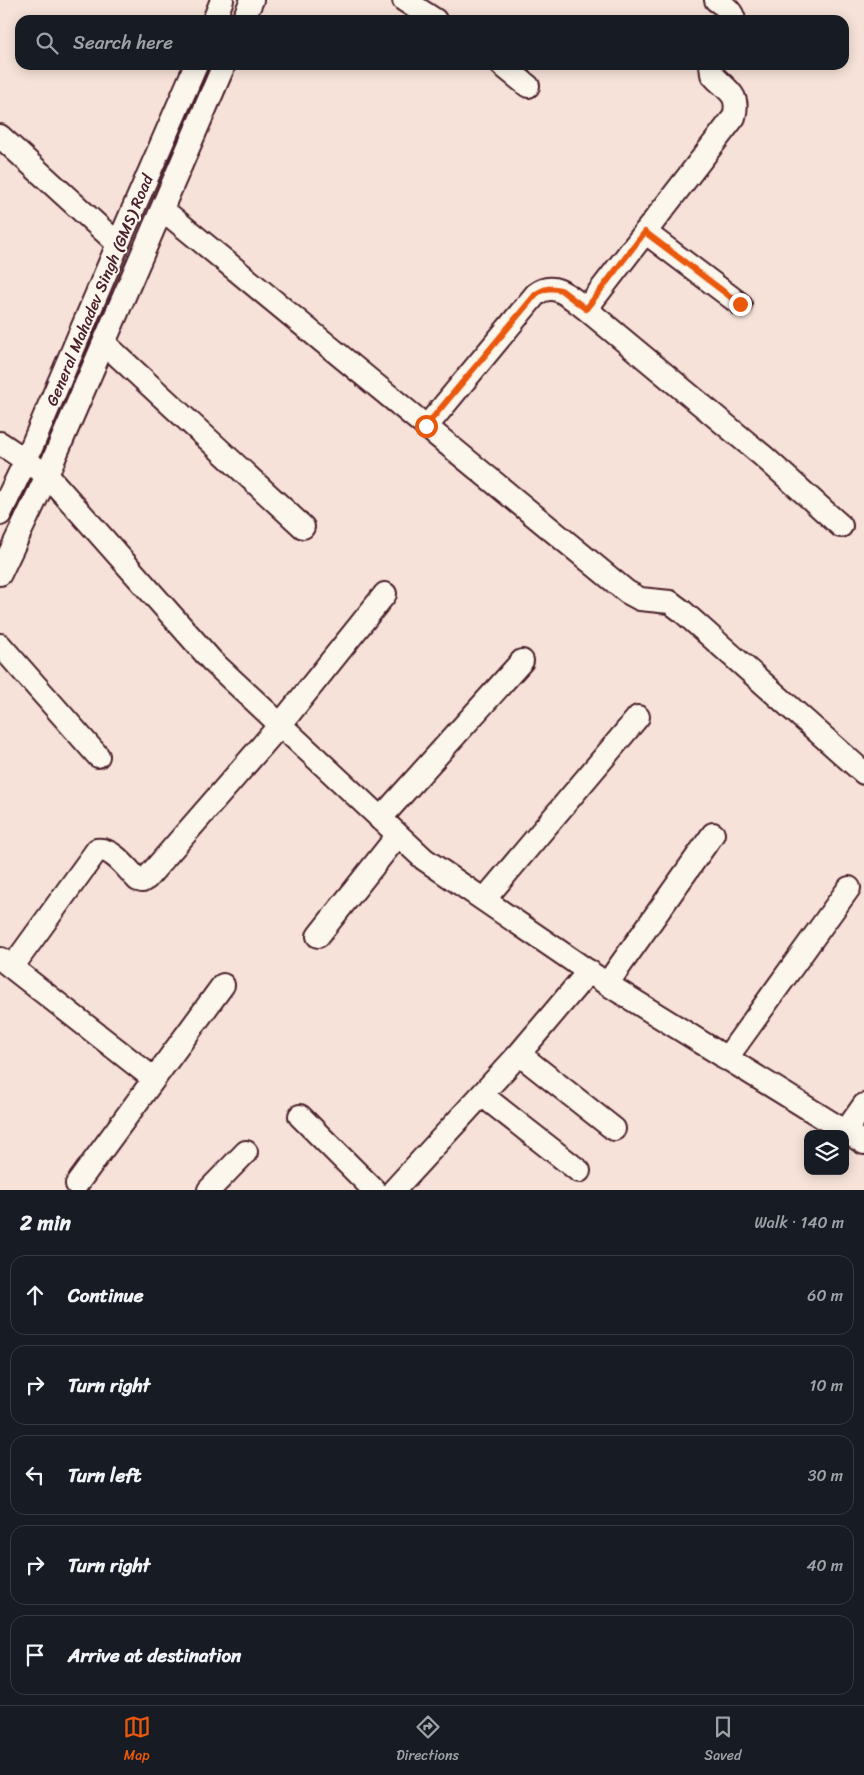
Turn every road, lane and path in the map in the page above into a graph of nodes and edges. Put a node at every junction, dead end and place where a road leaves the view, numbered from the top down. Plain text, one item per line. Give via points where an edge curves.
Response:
1 (222, 0) edge
2 (252, 0) edge
3 (404, 0) edge
4 (716, 0) edge
5 (216, 15) edge
6 (245, 15) edge
7 (427, 15) edge
8 (732, 15) edge
9 (194, 70) edge
10 (222, 70) edge
11 (508, 70) edge
12 (712, 70) edge
13 (528, 86) dead end
14 (0, 136) edge
15 (162, 209) junction
16 (645, 232) junction
17 (118, 244) junction
18 (740, 304) dead end
19 (586, 309) junction
20 (104, 343) junction
21 (426, 426) junction
22 (0, 443) edge
23 (26, 460) junction
24 (47, 475) junction
25 (0, 514) edge
26 (841, 526) dead end
27 (303, 527) dead end
28 (0, 574) edge
29 (384, 594) dead end
30 (0, 645) edge
31 (522, 660) dead end
32 (638, 717) dead end
33 (280, 725) junction
34 (98, 756) dead end
35 (864, 773) edge
36 (380, 818) junction
37 (713, 834) dead end
38 (398, 835) junction
39 (849, 888) dead end
40 (484, 900) junction
41 (318, 936) dead end
42 (6, 962) edge
43 (589, 971) junction
44 (607, 984) junction
45 (223, 985) dead end
46 (519, 1054) junction
47 (726, 1059) junction
48 (154, 1079) junction
49 (482, 1096) junction
50 (864, 1105) edge
51 (300, 1116) dead end
52 (614, 1129) dead end
53 (855, 1138) edge
54 (246, 1152) dead end
55 (579, 1171) dead end
56 (78, 1184) dead end
57 (209, 1190) edge
58 (374, 1190) edge
59 (394, 1190) edge

1 - 5 street
2 - 6 street
3 - 7 street
4 - 8 street
9 - 17 street, General Mahadev Singh (GMS) Road
10 - 15 street
11 - 13 street
12 - 16 street via 735,98 734,117
14 - 17 street
15 - 20 street
15 - 21 street
16 - 18 street
16 - 19 street
17 - 23 street, General Mahadev Singh (GMS) Road
19 - 21 street via 561,290 549,288 536,294
19 - 26 street via 763,456
20 - 24 street
20 - 27 street
21 - 35 street via 627,592 640,598 670,602 682,611
22 - 23 street
23 - 24 street
23 - 25 street, General Mahadev Singh (GMS) Road
24 - 28 street
24 - 33 street via 212,661
29 - 33 street
30 - 34 street
31 - 36 street
32 - 40 street
33 - 36 street
33 - 42 street via 147,878 138,880 109,852 97,850
36 - 38 street
37 - 44 street
38 - 40 street via 424,859
38 - 41 street
39 - 47 street
40 - 43 street
42 - 48 street
43 - 44 street
43 - 46 street
44 - 47 street
45 - 48 street
46 - 49 street
46 - 52 street
47 - 53 street
48 - 56 street
49 - 55 street
49 - 59 street
50 - 53 street
51 - 58 street
54 - 57 street

